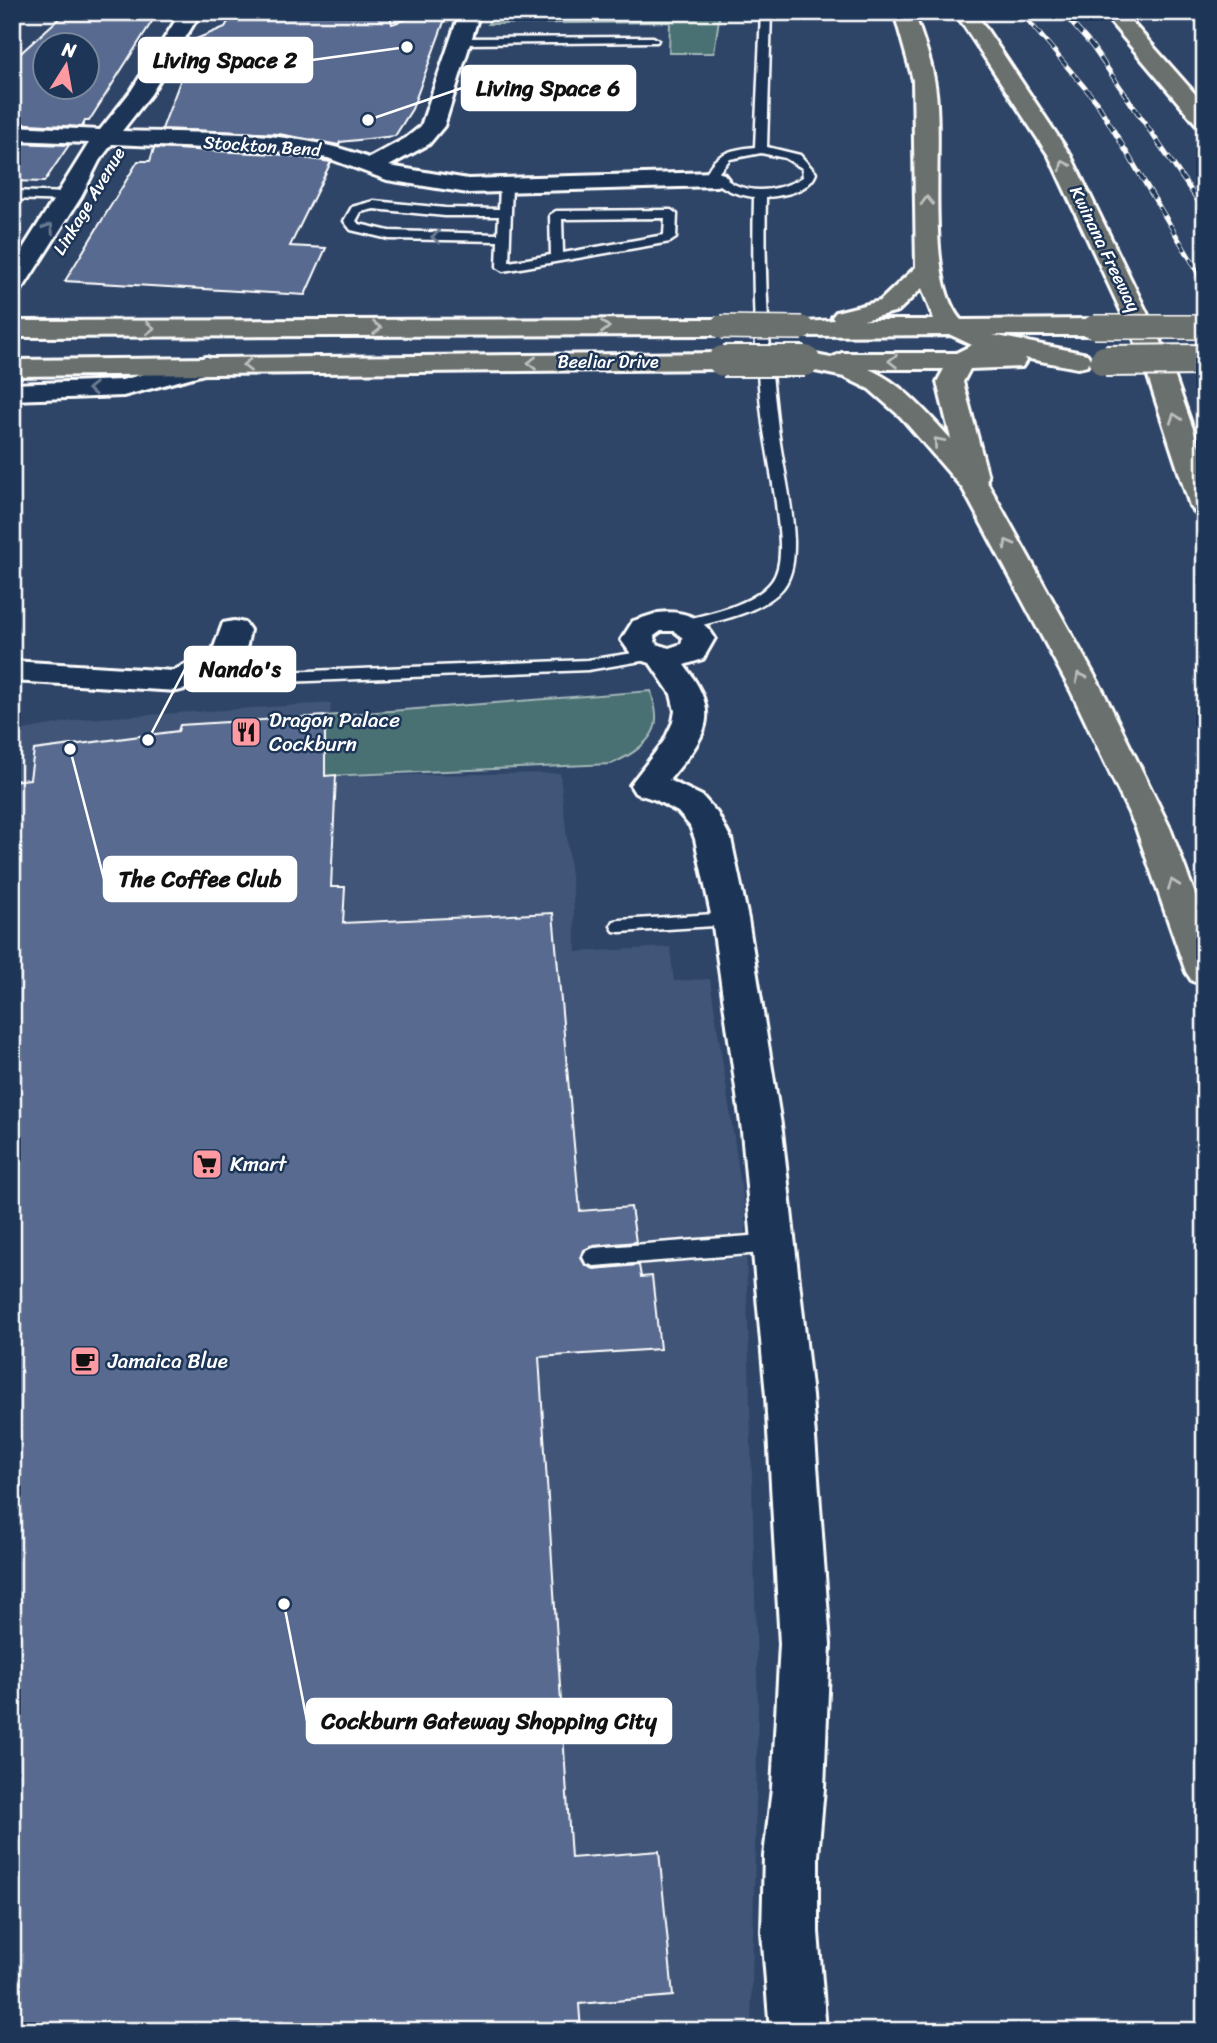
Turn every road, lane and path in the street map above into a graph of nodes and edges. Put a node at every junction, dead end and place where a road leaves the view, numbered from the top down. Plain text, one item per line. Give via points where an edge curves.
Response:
1 (18, 12) edge
2 (191, 12) edge
3 (470, 12) edge
4 (766, 12) edge
5 (904, 12) edge
6 (965, 12) edge
7 (1112, 12) edge
8 (1135, 12) edge
9 (12, 20) edge
10 (653, 40) dead end
11 (459, 41) junction
12 (1181, 89) junction
13 (1205, 120) edge
14 (12, 133) edge
15 (116, 138) junction
16 (761, 150) junction
17 (371, 167) junction
18 (716, 178) junction
19 (506, 186) junction
20 (760, 193) junction
21 (12, 195) edge
22 (69, 197) junction
23 (505, 214) junction
24 (504, 237) junction
25 (557, 258) junction
26 (928, 269) junction
27 (25, 293) edge
28 (954, 327) junction
29 (1066, 327) junction
30 (1205, 327) edge
31 (12, 328) edge
32 (82, 328) junction
33 (802, 328) junction
34 (991, 344) junction
35 (1078, 360) junction
36 (1205, 360) edge
37 (805, 361) junction
38 (961, 361) junction
39 (206, 365) junction
40 (12, 368) edge
41 (12, 392) edge
42 (976, 486) junction
43 (1205, 506) edge
44 (742, 606) junction
45 (234, 630) dead end
46 (674, 652) junction
47 (587, 665) junction
48 (12, 671) edge
49 (177, 681) junction
50 (730, 919) junction
51 (620, 926) dead end
52 (1205, 972) edge
53 (774, 1243) junction
54 (594, 1257) dead end
55 (798, 2031) edge

1 - 9 lane
2 - 15 street, Linkage Avenue
3 - 11 street
4 - 16 lane
26 -> 5 highway via 925,80
43 -> 6 highway, Kwinana Freeway via 1153,352 1066,168
7 - 12 highway
8 - 12 highway via 1167,52
10 - 11 lane
11 - 17 street via 430,131
12 - 13 highway
14 - 15 street, Stockton Bend
15 - 17 street, Stockton Bend via 275,144 333,152
15 - 22 street, Linkage Avenue via 88,159
15 - 27 street, Linkage Avenue
16 - 18 lane via 721,159 714,165
16 - 20 lane via 800,160 810,173 790,190
17 - 19 street, Stockton Bend via 436,183
18 - 19 street, Stockton Bend
18 - 20 lane via 734,188
19 - 23 lane
20 - 44 lane via 758,292 786,554 783,576 766,596
21 - 22 lane
27 -> 22 street, Linkage Avenue
23 - 24 lane
24 -> 23 lane via 389,235 355,227 350,221 356,210 374,205
24 - 25 lane via 503,267
25 - 25 lane via 670,238 671,214 555,215
26 - 28 highway via 944,316
26 - 33 highway via 889,306
27 - 32 highway via 31,313
28 - 29 highway, Beeliar Drive
28 - 33 highway, Beeliar Drive
28 - 34 highway
29 - 30 highway, Beeliar Drive, bridge
29 - 34 highway
31 - 32 highway, Beeliar Drive
32 -> 33 highway, Beeliar Drive, bridge
34 - 35 highway
34 - 38 highway
35 - 36 highway, Beeliar Drive, bridge
35 - 38 highway, Beeliar Drive
38 -> 37 highway, Beeliar Drive
37 -> 39 highway, Beeliar Drive, bridge
42 -> 37 highway via 911,411 878,383 852,371
38 - 42 highway via 950,382 951,393
39 - 40 highway, Beeliar Drive
39 -> 41 street via 123,388
52 -> 42 highway via 1153,828 1087,691
44 - 46 lane
44 - 46 lane
45 - 49 street via 228,655
46 - 47 lane
46 - 47 lane
46 - 50 street via 692,719 647,785 681,798 705,821
47 - 49 lane
48 - 49 street
50 - 51 lane
50 - 53 street
53 - 54 lane
53 - 55 street via 805,1644 791,1856 790,1932

